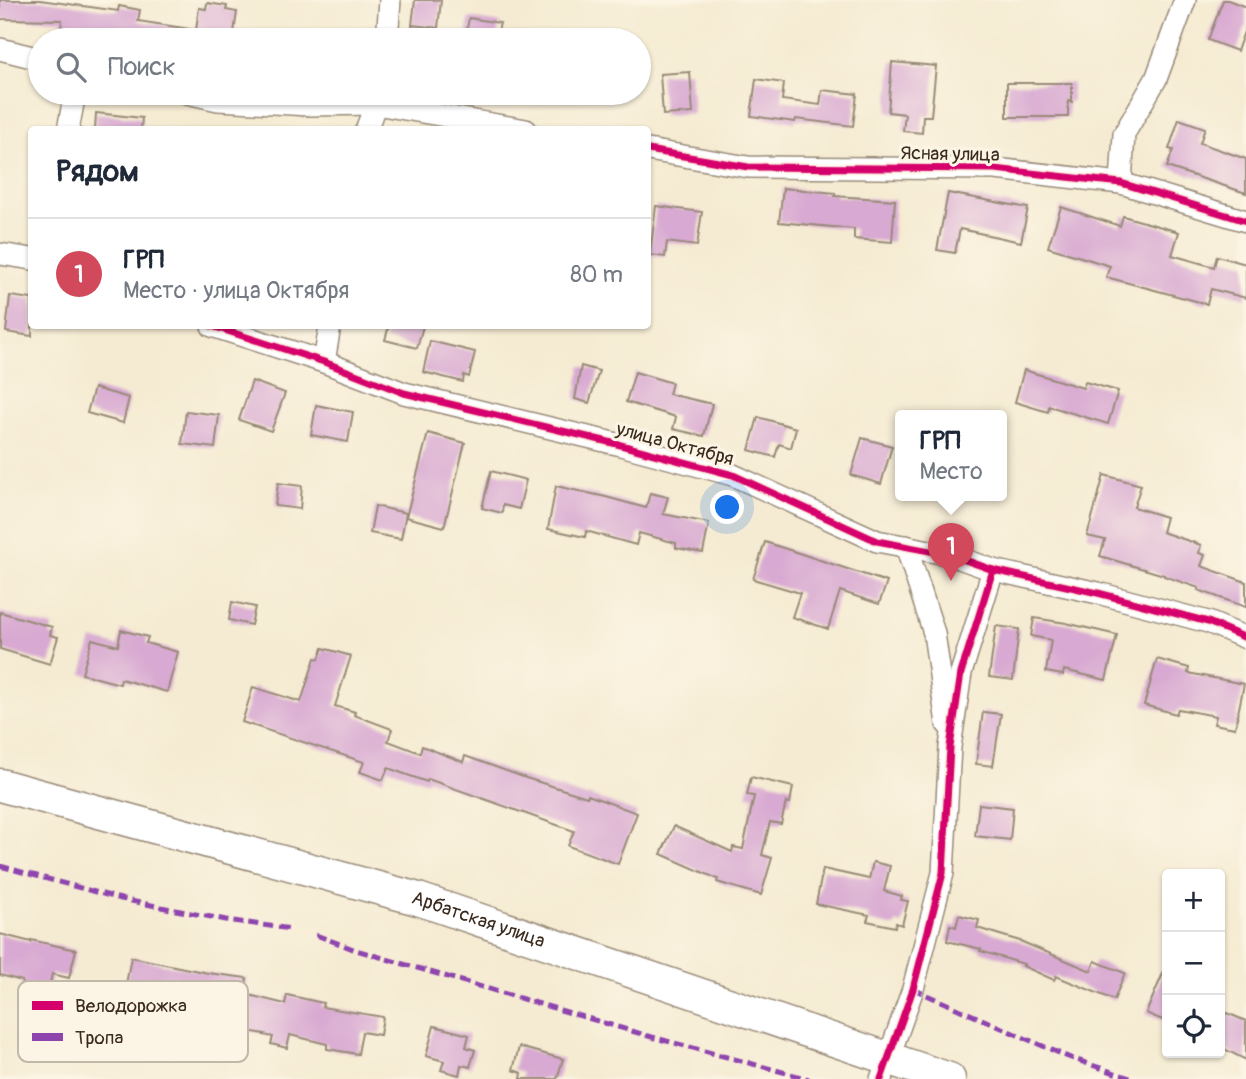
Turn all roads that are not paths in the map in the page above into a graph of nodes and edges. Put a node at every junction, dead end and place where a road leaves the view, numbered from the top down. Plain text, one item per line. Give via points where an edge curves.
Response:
1 (390, 0) edge
2 (1185, 0) edge
3 (388, 28) edge
4 (0, 49) edge
5 (28, 56) edge
6 (73, 105) edge
7 (376, 105) edge
8 (407, 105) edge
9 (69, 126) edge
10 (368, 126) edge
11 (507, 126) edge
12 (651, 151) edge
13 (1121, 183) junction
14 (1246, 221) edge
15 (0, 254) edge
16 (28, 258) edge
17 (221, 329) edge
18 (330, 329) edge
19 (324, 362) junction
20 (906, 546) junction
21 (993, 570) junction
22 (1246, 638) edge
23 (950, 747) junction
24 (0, 785) edge
25 (885, 1069) edge
26 (950, 1079) edge

1 - 3 street
2 - 13 street via 1156,79 1124,134
4 - 5 street
6 - 9 street
7 - 10 street
8 - 11 street
12 - 13 street, Ясная улица via 748,167 995,169
13 - 14 street, Ясная улица
15 - 16 street
17 - 19 street, улица Октября
18 - 19 street
19 - 20 street, улица Октября via 404,393 733,475 877,541
20 - 21 street, улица Октября
20 - 23 street via 934,633
21 - 22 street, улица Октября via 1208,622
21 - 23 street via 961,673
23 - 25 street via 943,873 913,989
24 - 25 main road, Арбатская улица via 418,899
25 - 26 main road, Арбатская улица

